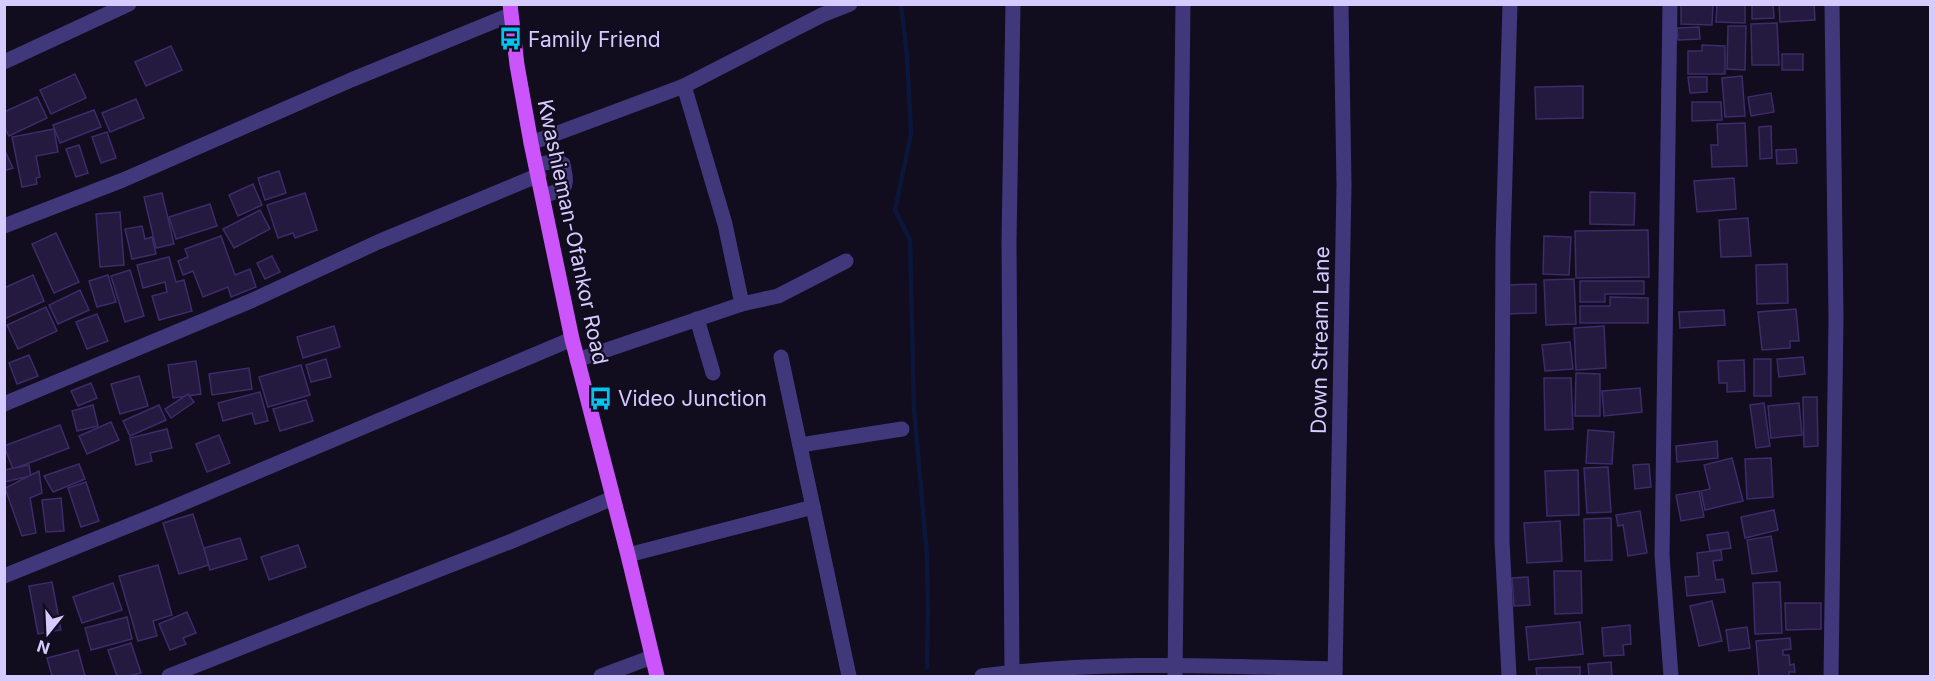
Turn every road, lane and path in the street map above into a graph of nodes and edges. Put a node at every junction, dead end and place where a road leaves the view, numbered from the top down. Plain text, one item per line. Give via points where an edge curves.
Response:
1 (129, 4) edge
2 (850, 4) edge
3 (1012, 4) edge
4 (1183, 4) edge
5 (1341, 4) edge
6 (1510, 4) edge
7 (1670, 4) edge
8 (1832, 4) edge
9 (510, 10) edge
10 (820, 10) edge
11 (4, 62) edge
12 (684, 86) junction
13 (531, 143) junction
14 (538, 170) junction
15 (543, 196) junction
16 (4, 226) edge
17 (846, 261) dead end
18 (742, 304) junction
19 (697, 319) junction
20 (572, 339) junction
21 (782, 357) dead end
22 (578, 360) junction
23 (712, 373) dead end
24 (4, 404) edge
25 (902, 429) dead end
26 (800, 445) junction
27 (613, 498) junction
28 (813, 507) junction
29 (628, 555) junction
30 (4, 576) edge
31 (652, 657) junction
32 (1175, 671) edge
33 (1335, 673) edge
34 (1011, 674) edge
35 (169, 676) edge
36 (601, 676) edge
37 (657, 676) edge
38 (849, 676) edge
39 (982, 676) edge
40 (1509, 676) edge
41 (1671, 676) edge
42 (1831, 676) edge

1 - 11 street
2 - 10 street
3 - 34 street
4 - 32 street
5 - 33 street, Down Stream Lane via 1344,185
6 - 40 street via 1502,414 1502,541
7 - 41 street via 1662,555
8 - 42 street via 1836,318
9 - 13 main road, Kwashieman-Ofankor Road
9 - 16 street via 123,180
10 - 12 street
12 - 13 street
12 - 18 street via 725,224
13 - 14 main road, Kwashieman-Ofankor Road
14 - 15 main road, Kwashieman-Ofankor Road
14 - 15 street via 555,161 563,164 565,173 562,190
14 - 24 street via 253,300
15 - 20 main road, Kwashieman-Ofankor Road
17 - 18 street via 778,296
18 - 19 street
19 - 22 street
19 - 23 street
20 - 22 main road, Kwashieman-Ofankor Road
20 - 30 street
21 - 26 street
22 - 27 main road, Kwashieman-Ofankor Road
25 - 26 street
26 - 28 street
27 - 29 main road, Kwashieman-Ofankor Road
27 - 35 street
28 - 29 street
28 - 38 street
29 - 31 main road, Kwashieman-Ofankor Road
31 - 36 street
31 - 37 main road, Kwashieman-Ofankor Road
32 - 33 street
32 - 34 street via 1093,666
34 - 39 street

